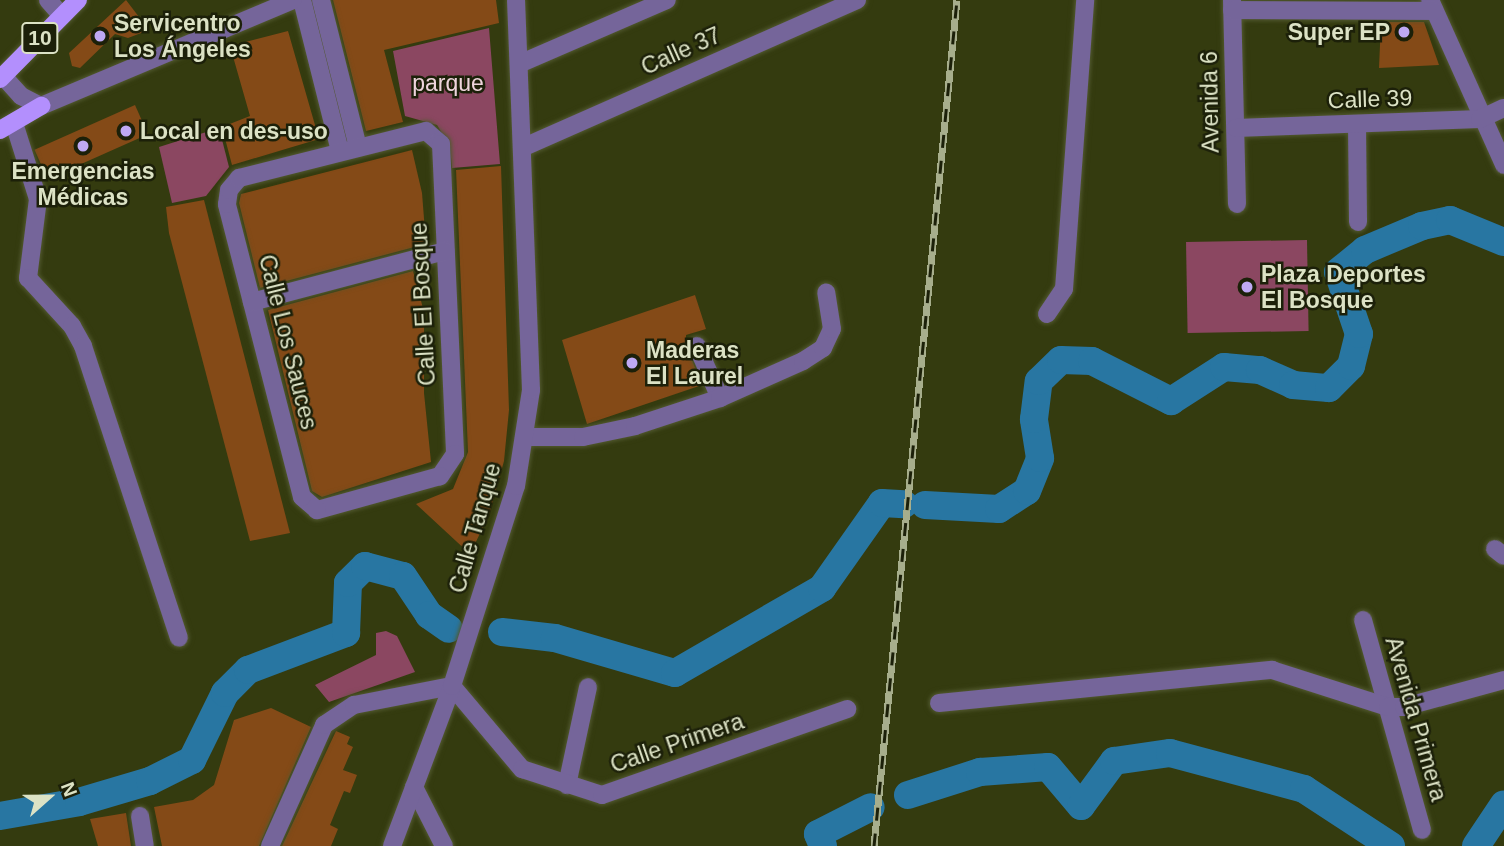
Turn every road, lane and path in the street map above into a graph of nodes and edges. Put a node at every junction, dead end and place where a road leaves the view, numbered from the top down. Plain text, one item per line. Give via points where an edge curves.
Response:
1 (48, 0) edge
2 (76, 0) edge
3 (293, 0) edge
4 (302, 0) edge
5 (321, 0) edge
6 (516, 0) edge
7 (667, 0) edge
8 (857, 0) edge
9 (1085, 0) edge
10 (1232, 5) edge
11 (1432, 6) edge
12 (62, 16) junction
13 (519, 64) junction
14 (2, 78) edge
15 (41, 106) junction
16 (1504, 108) edge
17 (1479, 119) junction
18 (1357, 124) junction
19 (7, 127) edge
20 (1236, 128) junction
21 (358, 147) junction
22 (524, 147) junction
23 (340, 151) junction
24 (1504, 166) edge
25 (1237, 204) dead end
26 (1358, 222) dead end
27 (445, 251) junction
28 (826, 292) dead end
29 (252, 302) junction
30 (1047, 314) dead end
31 (697, 346) dead end
32 (720, 398) junction
33 (524, 437) junction
34 (309, 505) joint
35 (1363, 620) dead end
36 (179, 638) dead end
37 (1504, 680) edge
38 (452, 686) junction
39 (588, 687) dead end
40 (939, 704) dead end
41 (1388, 707) junction
42 (847, 709) dead end
43 (567, 785) junction
44 (414, 787) junction
45 (140, 816) dead end
46 (1422, 831) dead end
47 (145, 846) edge
48 (270, 846) edge
49 (392, 846) edge
50 (444, 846) edge

1 - 12 street
2 - 12 main road, 10
3 - 15 street
4 - 23 street
5 - 21 street
6 - 13 street, Calle Tanque
7 - 13 street
8 - 22 street, Calle 37
9 - 30 street via 1064,289
10 - 11 street
10 - 20 street, Avenida 6
11 - 17 street
12 - 14 main road, 10
13 - 22 street, Calle Tanque
14 - 15 street via 20,96
15 - 19 main road
16 - 17 street, Calle 39
17 - 18 street, Calle 39
17 - 24 street
18 - 20 street, Calle 39
18 - 26 street
19 - 36 street via 38,199 28,278 72,326 83,346
20 - 25 street, Avenida 6
21 - 23 street
21 - 27 street, Calle El Bosque via 426,131 435,135 441,145
22 - 33 street, Calle Tanque via 531,390
23 - 29 street, Calle Los Sauces via 239,178 229,190 227,204
27 - 29 street
27 - 34 street, Calle El Bosque via 455,454 448,470 317,510
28 - 32 street via 832,329 823,348
29 - 34 street, Calle Los Sauces via 302,496
31 - 32 street
32 - 33 street via 635,426 583,437
33 - 38 street, Calle Tanque via 516,486
35 - 41 street, Avenida Primera
37 - 41 street via 1422,703
38 - 43 street, Calle Primera via 522,769
38 - 44 street, Calle Tanque
38 - 48 street via 354,705 324,725
39 - 43 street
40 - 41 street via 1272,670
41 - 46 street, Avenida Primera
42 - 43 street, Calle Primera via 602,795
44 - 49 street, Calle Tanque
44 - 50 street
45 - 47 street

